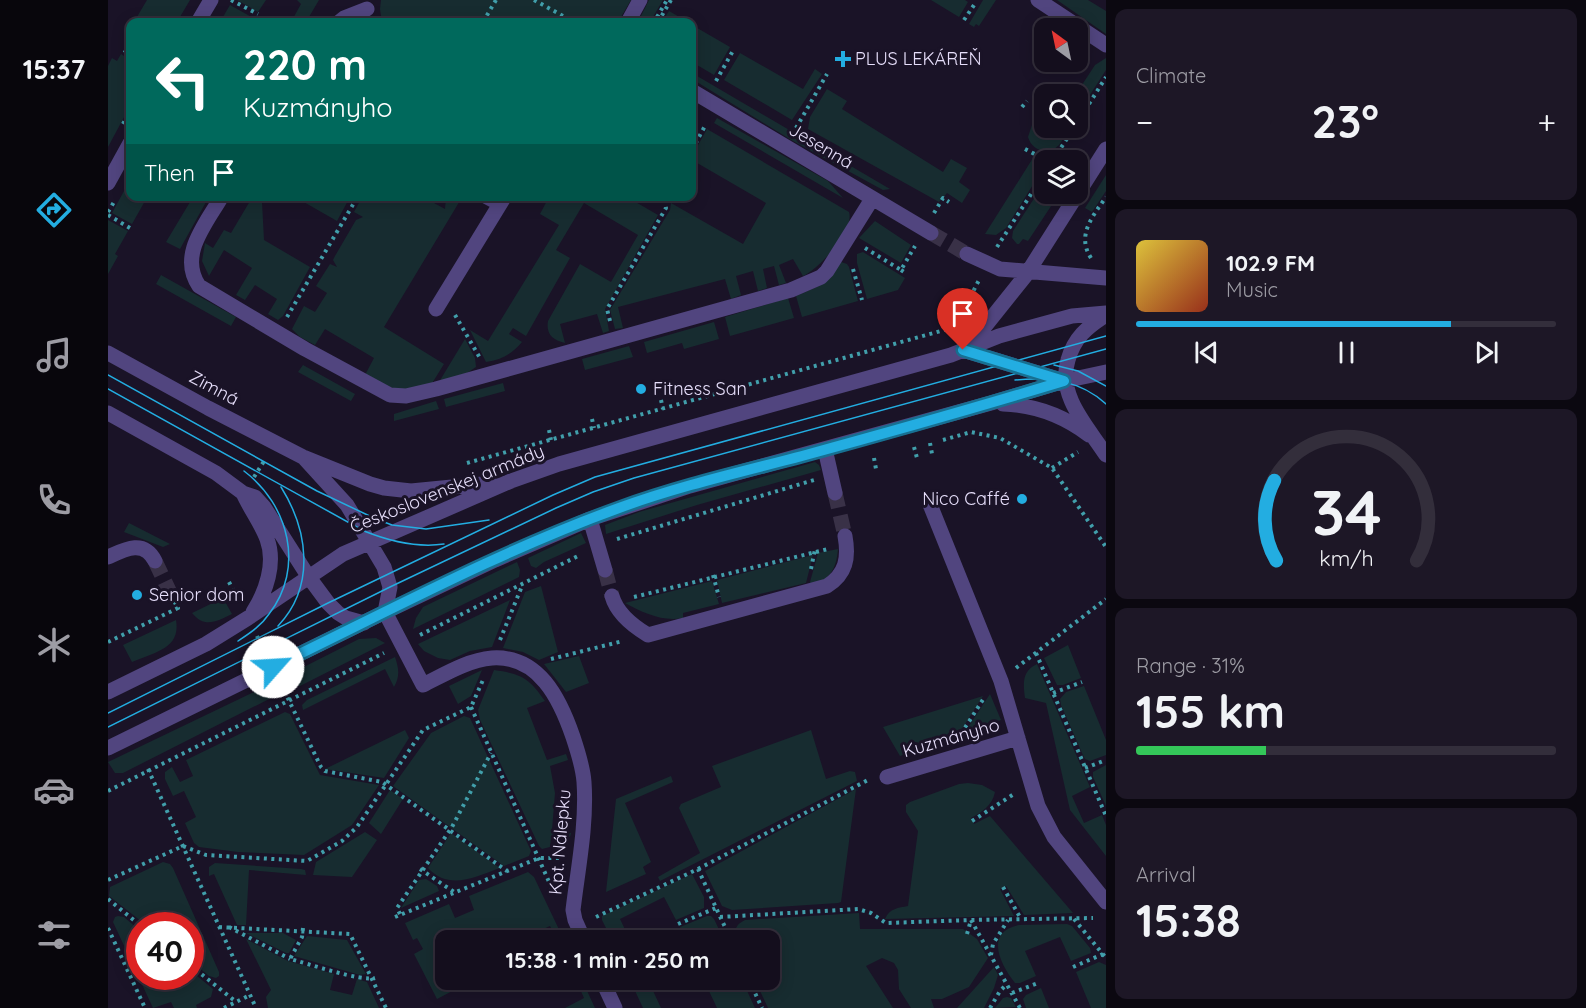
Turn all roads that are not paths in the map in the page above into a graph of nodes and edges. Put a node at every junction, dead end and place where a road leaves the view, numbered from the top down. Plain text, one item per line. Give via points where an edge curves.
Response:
1 (211, 0) edge
2 (640, 0) edge
3 (1043, 1) edge
4 (369, 11) edge
5 (200, 18) edge
6 (344, 18) edge
7 (630, 18) edge
8 (1106, 45) edge
9 (696, 93) edge
10 (1106, 149) edge
11 (126, 150) edge
12 (108, 183) edge
13 (872, 199) junction
14 (219, 201) edge
15 (501, 201) edge
16 (928, 231) tunnel mouth
17 (967, 254) tunnel mouth
18 (1029, 271) junction
19 (1106, 278) edge
20 (440, 302) road end
21 (1106, 314) edge
22 (963, 350) junction
23 (108, 353) edge
24 (1106, 372) edge
25 (1064, 381) junction
26 (991, 403) junction
27 (108, 413) edge
28 (1096, 440) junction
29 (825, 449) junction
30 (1106, 455) edge
31 (303, 457) junction
32 (511, 481) junction
33 (243, 493) junction
34 (835, 493) tunnel mouth
35 (928, 502) dead end
36 (590, 519) junction
37 (845, 540) tunnel mouth
38 (370, 541) junction
39 (108, 557) edge
40 (155, 561) tunnel mouth
41 (605, 570) tunnel mouth
42 (308, 576) junction
43 (613, 599) tunnel mouth
44 (385, 612) junction
45 (248, 618) junction
46 (364, 623) junction
47 (108, 692) edge
48 (1018, 738) junction
49 (108, 748) edge
50 (887, 777) dead end
51 (1104, 910) edge
52 (579, 930) edge
53 (607, 990) edge
54 (615, 1008) edge

1 - 5 street
2 - 7 street
3 - 8 street
4 - 6 street
9 - 13 street, Jesenná
10 - 18 street
11 - 12 street
13 - 14 street via 852,244 821,277 791,290 398,397 199,286 190,267 191,254
13 - 16 street, Jesenná
15 - 20 street
17 - 18 street via 1000,269
18 - 19 street
18 - 22 street
21 - 22 street, Československej armády via 1072,316
21 - 25 street via 1076,339
22 - 25 street
22 - 32 street, Československej armády
23 - 31 street, Zimná
24 - 25 street
25 - 26 street
25 - 28 street
26 - 28 street via 1037,409 1066,420
26 - 29 street
27 - 33 street via 216,473
28 - 30 street
29 - 34 street
29 - 36 street via 662,494
31 - 32 street, Zimná via 370,484 397,490
31 - 38 street, Zimná via 347,505
32 - 38 street, Československej armády
33 - 42 street via 255,497 264,507
33 - 45 street via 270,551 264,590
35 - 48 street via 1001,681
36 - 41 street
36 - 44 street
37 - 43 street via 844,569 827,586 648,635 630,623
38 - 42 street, Československej armády
38 - 44 street, Zimná via 390,587
39 - 40 street via 138,546
42 - 45 street, Československej armády
42 - 46 street via 338,613
44 - 46 street
44 - 52 street, Kpt. Nálepku via 423,685 467,664 492,658 528,666 556,696 582,766 584,799 573,910
45 - 47 street, Československej armády via 206,644
46 - 49 street
48 - 50 street, Kuzmányho
48 - 51 street, Kuzmányho via 1038,806 1054,837
53 - 54 street

